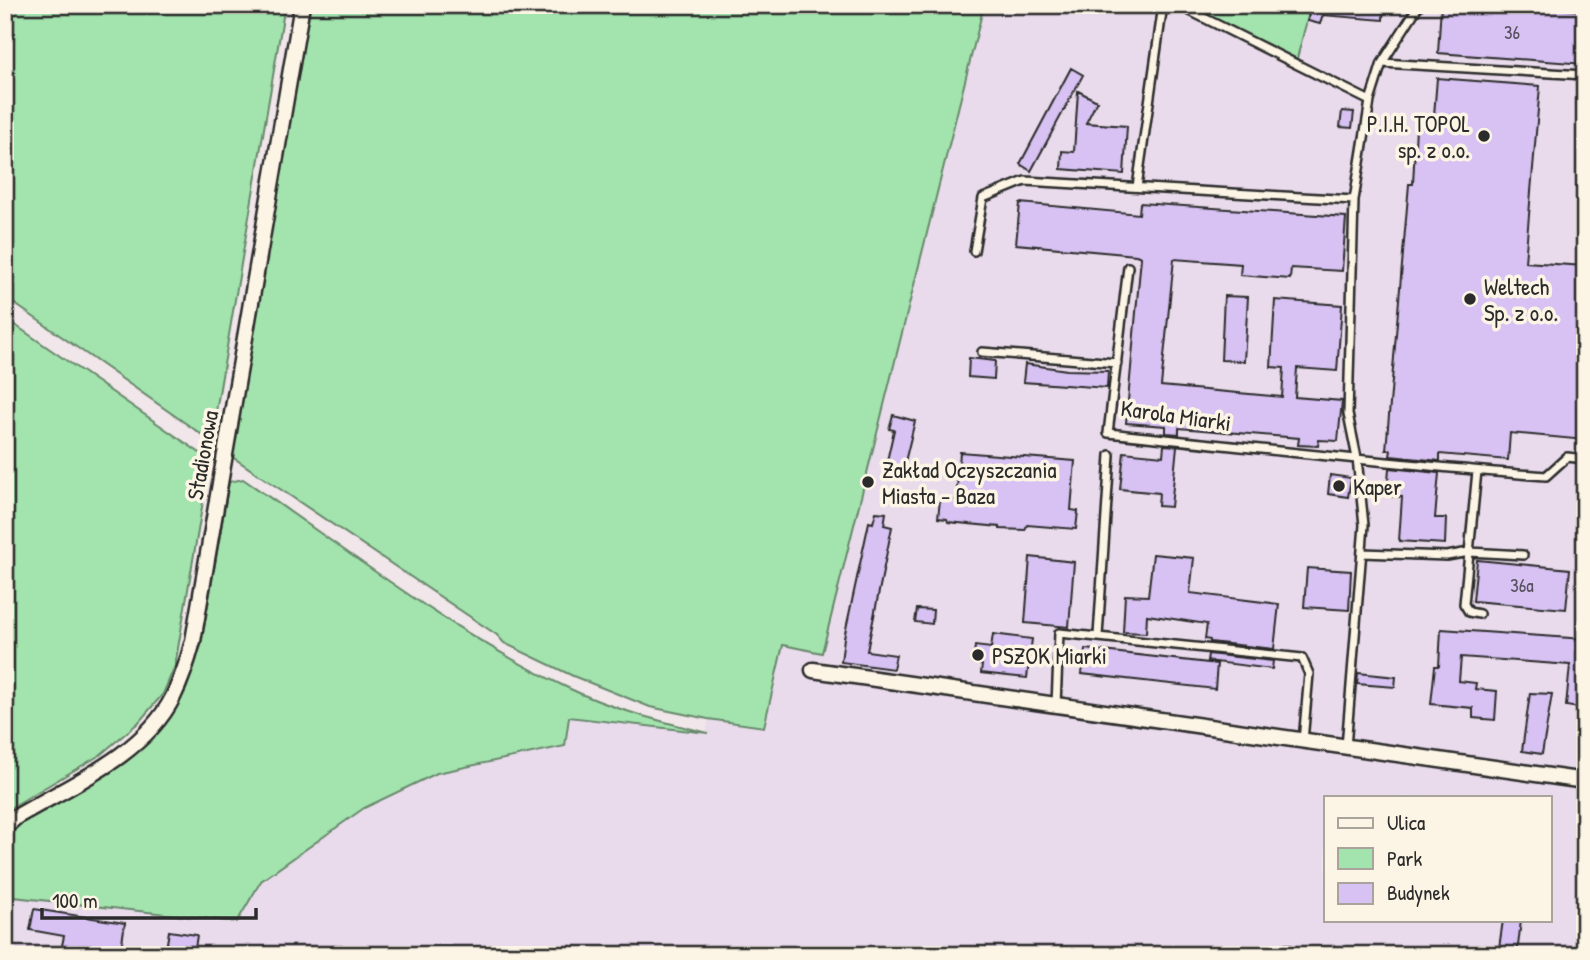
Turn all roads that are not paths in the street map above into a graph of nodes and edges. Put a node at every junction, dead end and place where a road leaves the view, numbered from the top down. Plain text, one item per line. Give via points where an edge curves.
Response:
1 (302, 5) edge
2 (1163, 5) edge
3 (1178, 5) edge
4 (1419, 5) edge
5 (1382, 63) junction
6 (1585, 75) edge
7 (1370, 101) junction
8 (1137, 187) junction
9 (1354, 200) junction
10 (974, 251) dead end
11 (1128, 267) dead end
12 (982, 352) dead end
13 (1117, 363) junction
14 (1110, 455) dead end
15 (1357, 458) junction
16 (1585, 459) edge
17 (1477, 471) junction
18 (1469, 552) junction
19 (1362, 553) junction
20 (1523, 555) dead end
21 (1479, 614) dead end
22 (1098, 636) junction
23 (813, 670) dead end
24 (1056, 706) junction
25 (1303, 742) junction
26 (1346, 748) junction
27 (1585, 781) edge
28 (5, 827) edge
29 (1288, 949) dead end
30 (1238, 955) edge

1 - 28 street, Stadionowa via 184,671 173,699 133,747
2 - 8 lane
3 - 7 lane
4 - 5 lane
5 - 6 lane
5 - 7 lane
7 - 9 lane
8 - 9 lane
8 - 10 lane via 1025,181 983,198
9 - 15 lane via 1348,414
11 - 13 lane, Karola Miarki
12 - 13 lane
13 - 15 lane, Karola Miarki via 1108,433
14 - 22 lane
15 - 17 lane, Karola Miarki
15 - 19 lane
16 - 17 lane, Karola Miarki via 1567,457 1546,477
17 - 18 lane
18 - 19 lane via 1447,556
18 - 20 lane
18 - 21 lane via 1464,604 1469,612
19 - 26 lane
22 - 24 lane via 1059,633
22 - 25 lane via 1302,658 1309,674
23 - 24 street
24 - 25 street
25 - 26 street
26 - 27 street
29 - 30 lane

